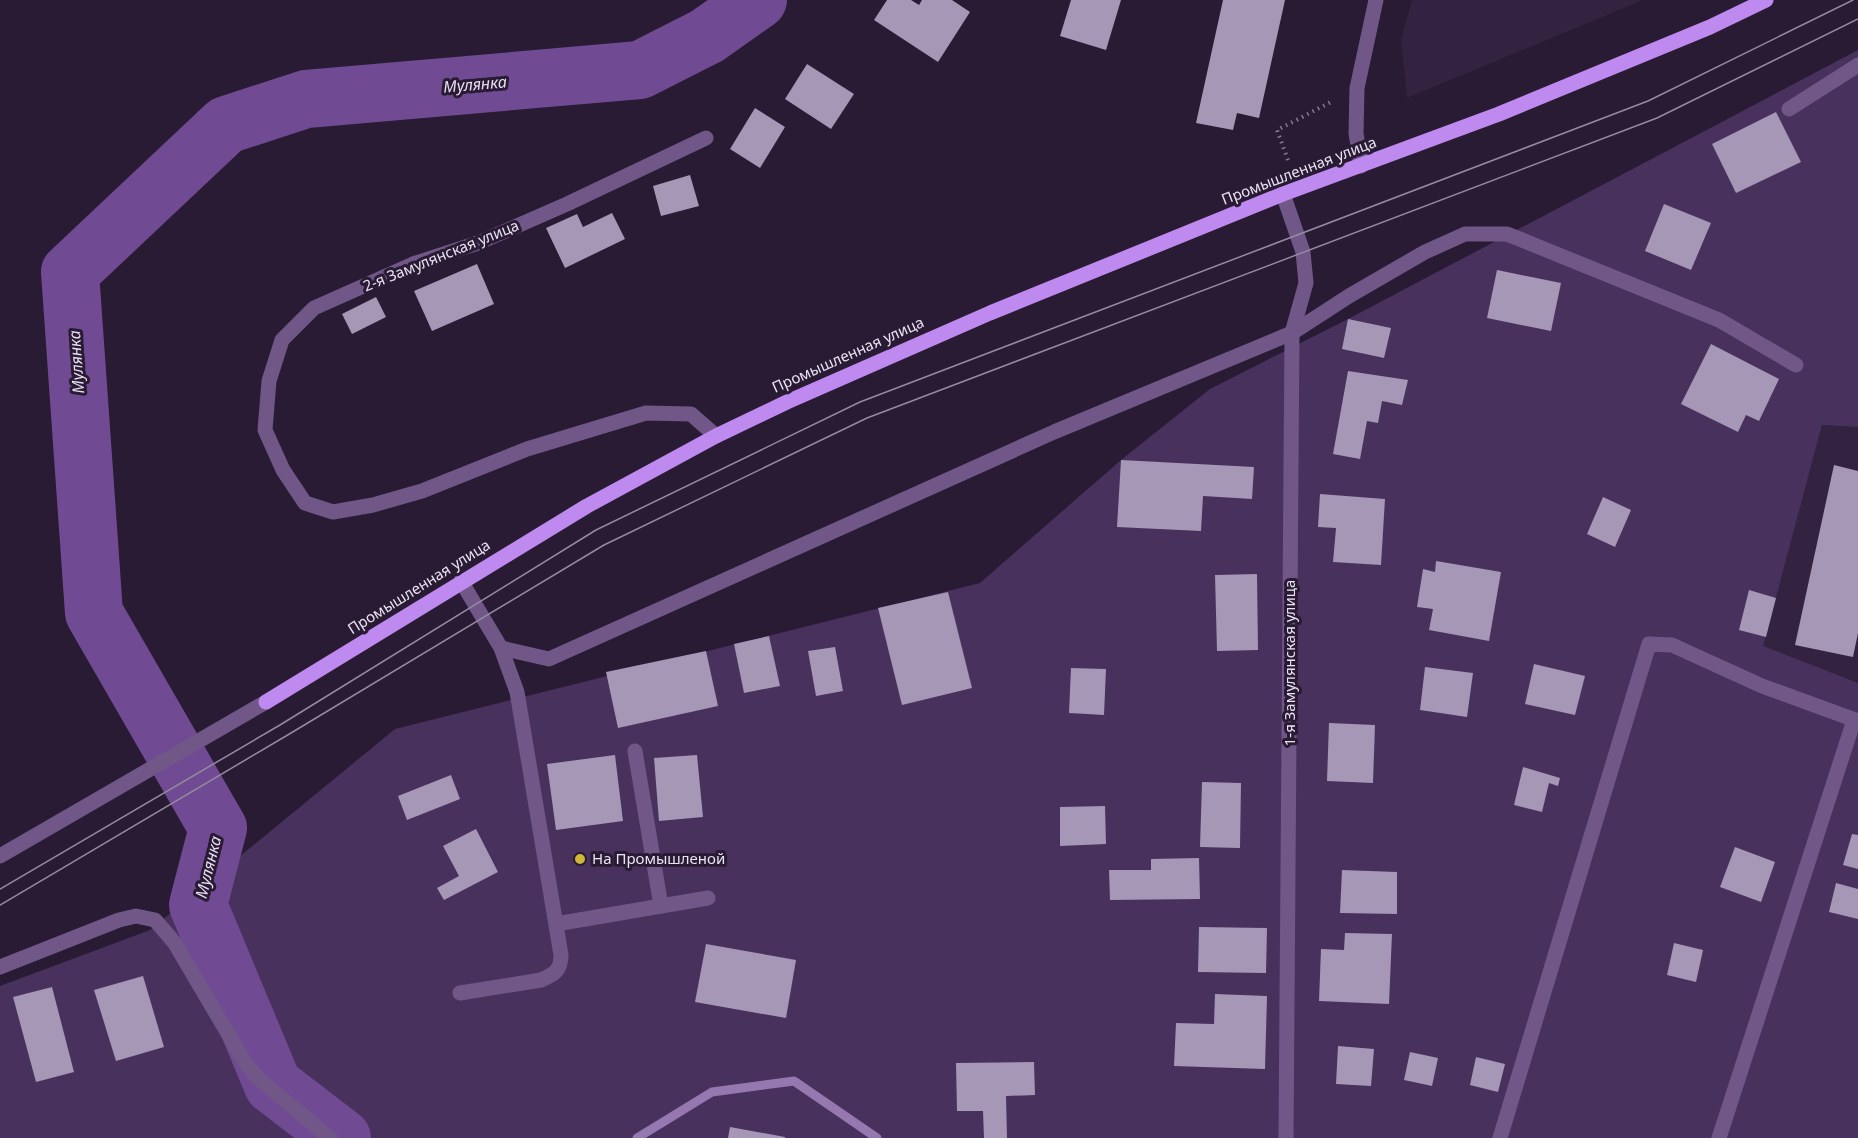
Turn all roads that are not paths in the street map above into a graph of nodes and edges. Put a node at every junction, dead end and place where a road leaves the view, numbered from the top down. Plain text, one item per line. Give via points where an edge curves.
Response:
1 (1376, 0) edge
2 (1766, 0) edge
3 (1858, 65) edge
4 (1789, 109) dead end
5 (706, 138) dead end
6 (1361, 166) junction
7 (1283, 194) junction
8 (1292, 333) junction
9 (1796, 365) dead end
10 (716, 435) junction
11 (461, 581) junction
12 (501, 648) junction
13 (266, 702) joint
14 (1856, 720) edge
15 (635, 751) dead end
16 (0, 856) edge
17 (708, 898) dead end
18 (660, 906) junction
19 (556, 924) junction
20 (0, 968) edge
21 (460, 993) dead end
22 (330, 1138) edge
23 (1286, 1138) edge
24 (1500, 1138) edge
25 (1719, 1138) edge

1 - 6 street via 1357,88 1356,133
2 - 6 main road, Промышленная улица via 1499,114
3 - 4 street
5 - 10 street, 2-я Замулянская улица via 478,243 413,264 314,308 282,340 269,381 265,430 283,470 305,503 333,512 422,491 527,449 646,413 691,414
6 - 7 main road, Промышленная улица
7 - 8 street, 1-я Замулянская улица via 1303,252 1306,283
7 - 10 main road, Промышленная улица via 990,313
8 - 9 street via 1425,252 1465,234 1507,234 1719,320
8 - 12 street via 1054,432 549,659
8 - 23 street, 1-я Замулянская улица
10 - 11 main road, Промышленная улица
11 - 12 street
11 - 13 main road, Промышленная улица
12 - 19 street via 517,692
13 - 16 street, Промышленная улица
14 - 24 street via 1762,686 1672,645 1649,644
14 - 25 street
15 - 18 street
17 - 18 street
18 - 19 street
19 - 21 street via 561,966 553,975
20 - 22 street via 119,920 136,916 155,920 174,942 246,1064

